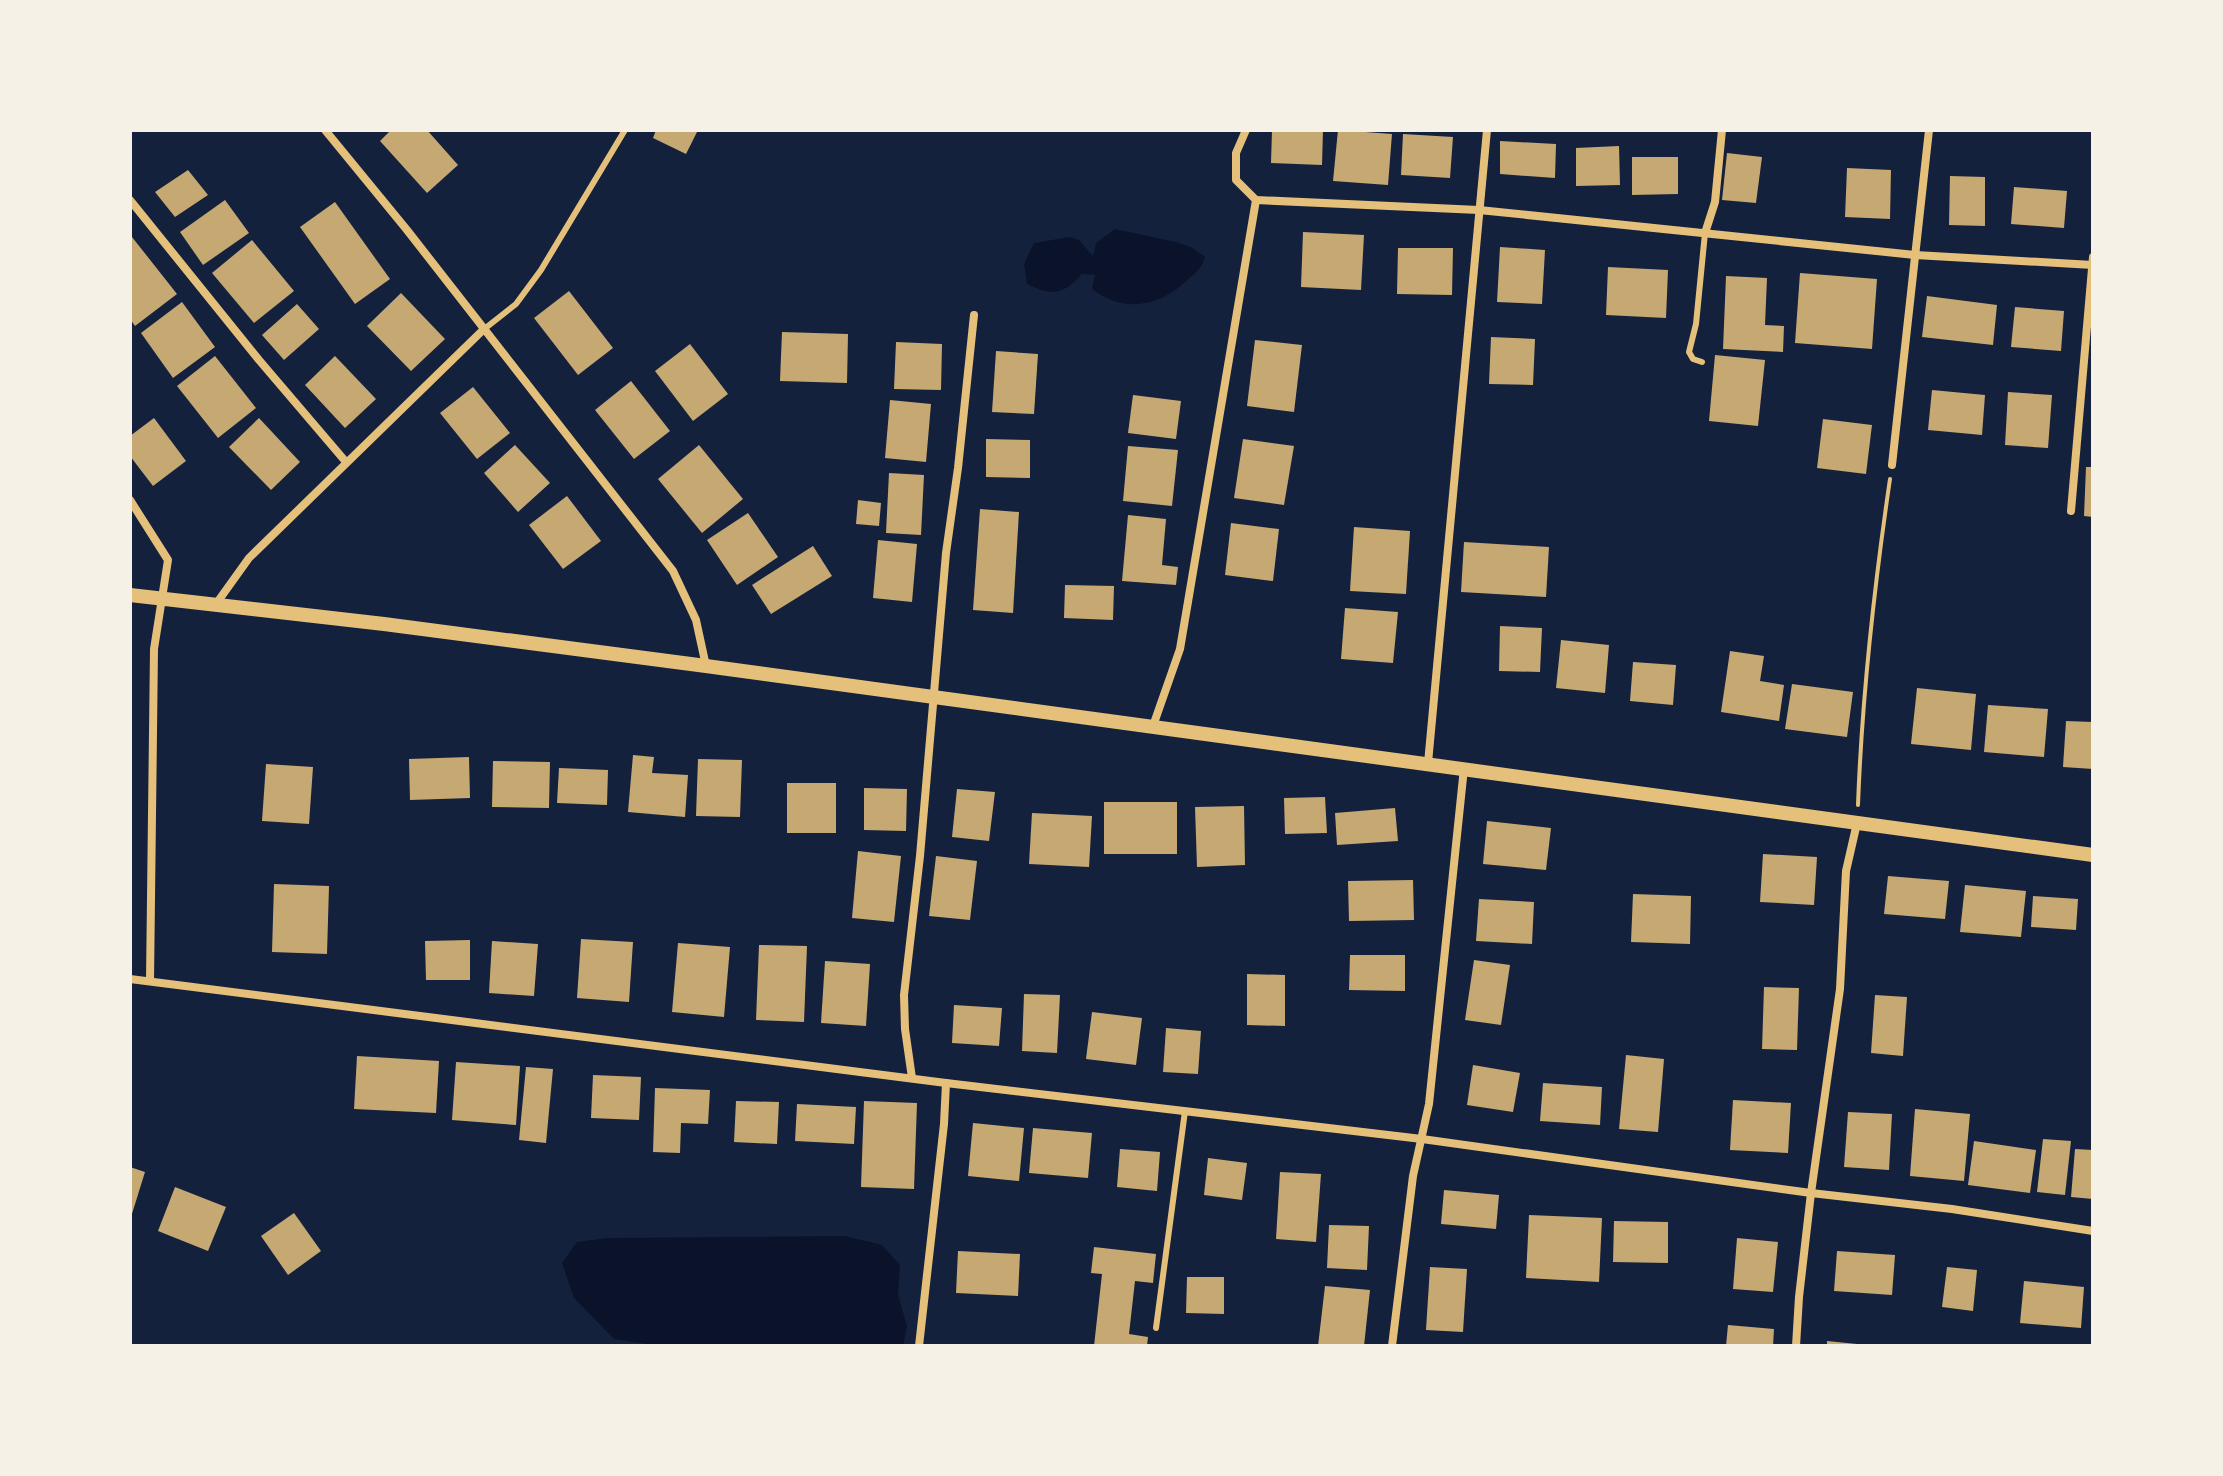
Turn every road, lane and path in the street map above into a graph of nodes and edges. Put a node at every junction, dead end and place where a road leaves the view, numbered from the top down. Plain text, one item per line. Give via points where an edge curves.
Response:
1 (325, 130) edge
2 (625, 130) edge
3 (1246, 130) edge
4 (1487, 130) edge
5 (1722, 130) edge
6 (1929, 130) edge
7 (130, 200) edge
8 (1256, 200) junction
9 (1479, 210) junction
10 (1705, 233) junction
11 (1915, 255) junction
12 (2092, 262) edge
13 (974, 315) dead end
14 (483, 330) junction
15 (1702, 362) dead end
16 (346, 462) junction
17 (1892, 465) joint
18 (130, 500) edge
19 (2071, 511) dead end
20 (130, 595) edge
21 (162, 599) junction
22 (215, 605) junction
23 (706, 666) junction
24 (935, 698) junction
25 (1153, 726) junction
26 (1428, 763) junction
27 (1464, 767) junction
28 (1857, 823) junction
29 (2093, 855) edge
30 (130, 979) edge
31 (150, 981) junction
32 (912, 1078) junction
33 (946, 1083) junction
34 (1185, 1111) junction
35 (1422, 1139) junction
36 (1811, 1193) junction
37 (2093, 1231) edge
38 (1156, 1328) dead end
39 (919, 1346) edge
40 (1392, 1346) edge
41 (1796, 1346) edge

1 - 14 street
2 - 14 lane via 541,270 516,304
3 - 8 street via 1236,153 1236,180
4 - 9 street
5 - 10 street via 1715,202
6 - 11 street
7 - 16 street
8 - 9 street
8 - 25 street via 1180,649
9 - 10 street
9 - 26 street
10 - 11 street
10 - 15 lane via 1689,352
11 - 12 street
11 - 17 street
12 - 19 street
13 - 24 street
14 - 16 street
14 - 23 street via 673,571 696,620
16 - 22 street via 249,558
17 - 28 path via 1874,585
18 - 21 street via 168,560
20 - 21 street
21 - 22 street
21 - 31 street via 154,649
22 - 23 street
23 - 24 street
24 - 25 street
24 - 32 street via 904,995
25 - 26 street
26 - 27 street
27 - 28 street
27 - 35 street
28 - 29 street
28 - 36 street via 1846,871 1840,989
30 - 31 street
31 - 32 street
32 - 33 street
33 - 34 street
33 - 39 street
34 - 35 street
34 - 38 lane
35 - 36 street
35 - 40 street
36 - 37 street
36 - 41 street

